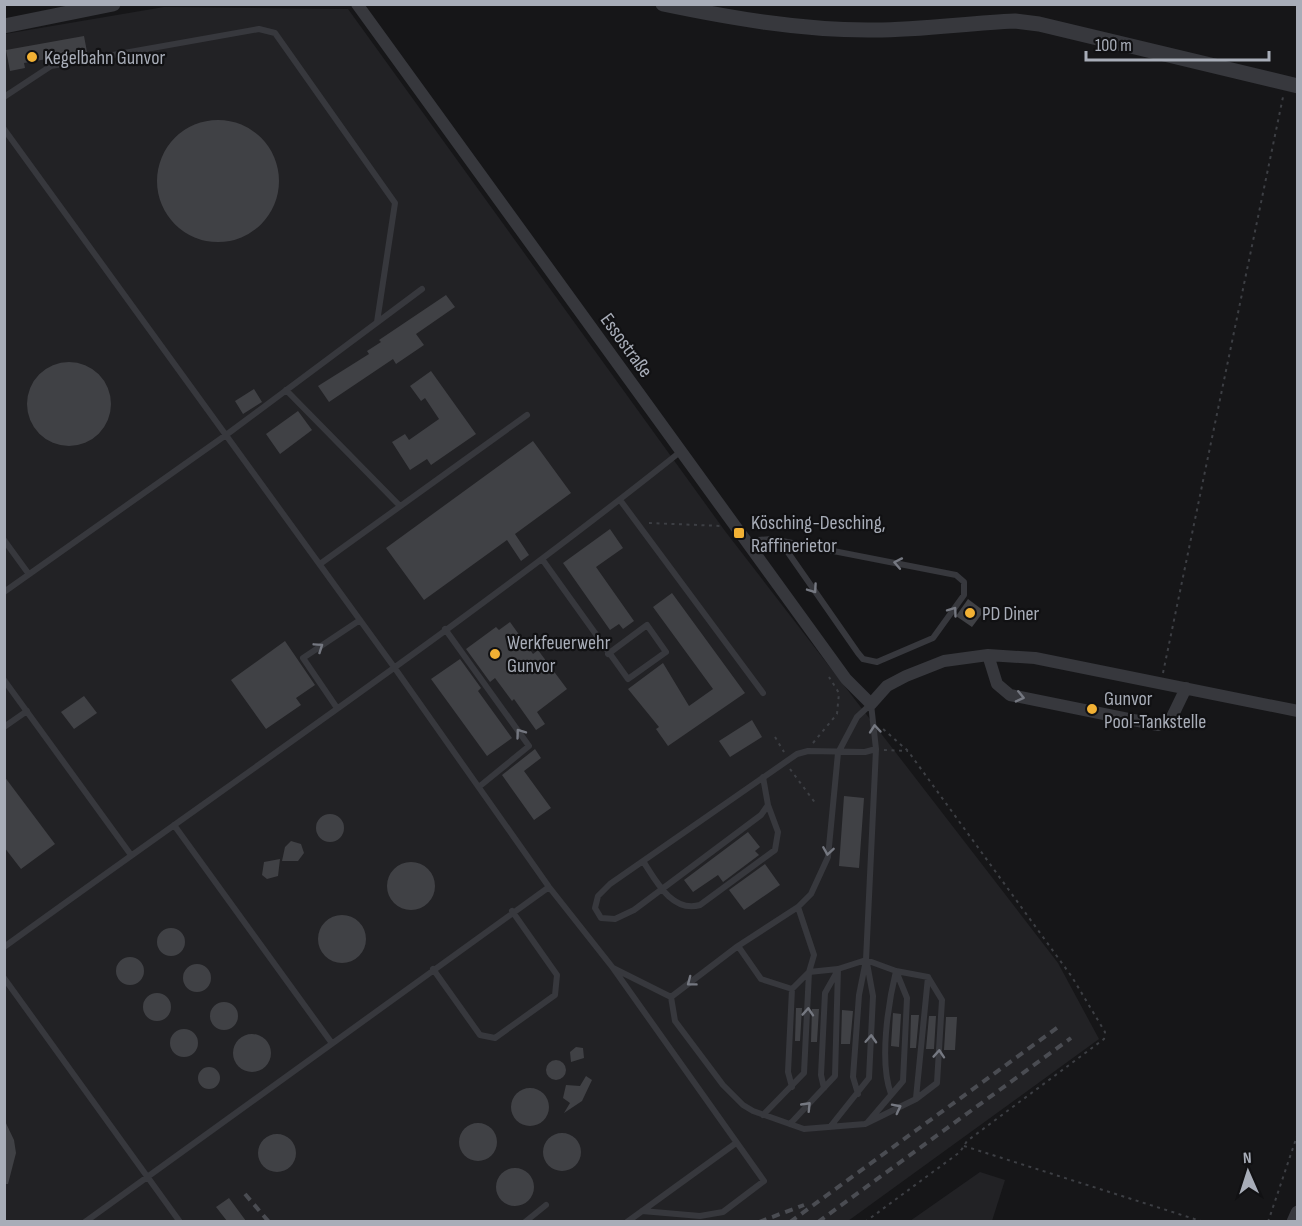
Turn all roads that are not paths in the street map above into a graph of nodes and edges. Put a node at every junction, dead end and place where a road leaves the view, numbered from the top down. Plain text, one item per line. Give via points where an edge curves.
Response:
1 (113, 4) edge
2 (357, 4) edge
3 (663, 4) edge
4 (91, 7) edge
5 (4, 26) edge
6 (1292, 84) edge
7 (4, 97) edge
8 (4, 129) edge
9 (422, 289) dead end
10 (377, 322) junction
11 (286, 390) junction
12 (527, 415) dead end
13 (226, 435) junction
14 (680, 452) junction
15 (621, 500) junction
16 (400, 506) junction
17 (4, 540) edge
18 (745, 541) junction
19 (780, 541) junction
20 (542, 559) junction
21 (320, 564) junction
22 (28, 573) junction
23 (4, 592) edge
24 (360, 620) junction
25 (445, 629) junction
26 (608, 654) junction
27 (988, 655) junction
28 (394, 667) junction
29 (4, 680) edge
30 (1185, 687) junction
31 (763, 693) dead end
32 (871, 704) junction
33 (337, 708) junction
34 (27, 711) junction
35 (1298, 711) edge
36 (4, 727) edge
37 (876, 749) junction
38 (838, 753) junction
39 (763, 777) junction
40 (480, 786) junction
41 (768, 805) junction
42 (174, 825) junction
43 (131, 855) junction
44 (643, 861) junction
45 (549, 887) junction
46 (661, 889) junction
47 (798, 907) junction
48 (512, 911) junction
49 (738, 946) junction
50 (4, 947) edge
51 (866, 960) junction
52 (613, 968) junction
53 (433, 969) junction
54 (838, 969) junction
55 (896, 971) junction
56 (809, 972) junction
57 (928, 977) junction
58 (4, 978) edge
59 (792, 989) junction
60 (671, 997) junction
61 (332, 1042) junction
62 (792, 1087) junction
63 (824, 1088) junction
64 (858, 1094) junction
65 (891, 1094) junction
66 (916, 1098) junction
67 (763, 1115) junction
68 (790, 1124) junction
69 (865, 1124) junction
70 (830, 1127) junction
71 (736, 1143) junction
72 (148, 1176) junction
73 (546, 1205) dead end
74 (642, 1211) junction
75 (85, 1221) edge
76 (180, 1221) edge
77 (525, 1221) edge
78 (627, 1221) edge

1 - 4 street
2 - 14 street, Essostraße
3 - 6 street via 833,29 1015,21 1039,24
4 - 5 street
7 - 10 lane via 51,66 259,29 275,33 395,203
8 - 13 lane
9 - 10 lane
10 - 11 lane
11 - 13 lane
11 - 16 lane
12 - 16 lane
13 - 21 lane
13 - 22 lane
14 - 15 lane
14 - 18 street, Essostraße
15 - 20 lane
15 - 31 lane
16 - 21 lane
17 - 22 lane
18 - 19 lane
18 - 32 street, Essostraße via 846,680
19 -> 19 lane via 858,653 869,662 933,638 964,595 964,582 956,574
20 - 25 lane
20 - 26 lane
21 - 24 lane
22 - 23 lane
24 - 28 lane
33 -> 24 lane via 303,658
25 - 28 lane
40 -> 25 lane via 529,746
26 - 26 lane via 628,679 666,651 647,626
27 - 30 street via 1035,658
27 -> 30 street via 997,684 1010,695 1158,725 1172,719
27 - 32 street via 944,661 906,676 887,686
28 - 33 lane
28 - 40 lane
29 - 34 lane
30 - 35 street
37 -> 32 lane
32 - 38 lane via 856,717
33 - 42 lane
34 - 36 lane
34 - 43 lane
37 - 38 lane
37 - 51 lane
38 - 39 lane via 797,754
38 -> 47 lane via 828,857 811,894
39 - 41 lane
39 - 44 lane
40 - 45 lane
41 - 46 lane via 761,815
41 - 46 lane via 778,832 775,850 700,905 680,904
42 - 43 lane
42 - 61 lane
43 - 50 lane
44 - 46 lane
44 - 46 lane via 598,896 595,908 601,918 615,919 634,910
45 - 48 lane
45 - 52 lane
47 - 49 lane
47 - 56 lane via 814,956
48 - 53 lane
48 - 53 lane via 557,975 555,995 495,1038 480,1035
49 - 59 lane via 761,979
49 -> 60 lane
51 - 54 lane
51 - 55 lane
51 - 64 lane via 852,1077
64 -> 51 lane via 869,1078 873,996
52 - 60 lane
52 - 71 lane
53 - 61 lane
54 - 56 lane
54 - 63 lane via 825,993 821,1075
54 - 63 lane via 835,1076
55 - 57 lane
55 - 65 lane via 890,997 885,1079
55 - 65 lane via 908,998 903,1081
56 - 59 lane
62 -> 56 lane via 804,1073
57 - 66 lane
66 -> 57 lane via 936,1083 942,1000
58 - 72 lane
59 - 62 lane via 788,1072
60 - 67 lane via 675,1021 723,1085 744,1105
61 - 72 lane
62 - 67 lane
68 -> 63 lane
64 - 70 lane
65 - 69 lane
69 -> 66 lane
67 - 68 lane
68 - 70 lane via 804,1129
69 - 70 lane
71 - 74 lane
71 - 74 lane via 764,1181 723,1212 700,1216
72 - 75 lane
72 - 76 lane
73 - 77 lane
74 - 78 lane

